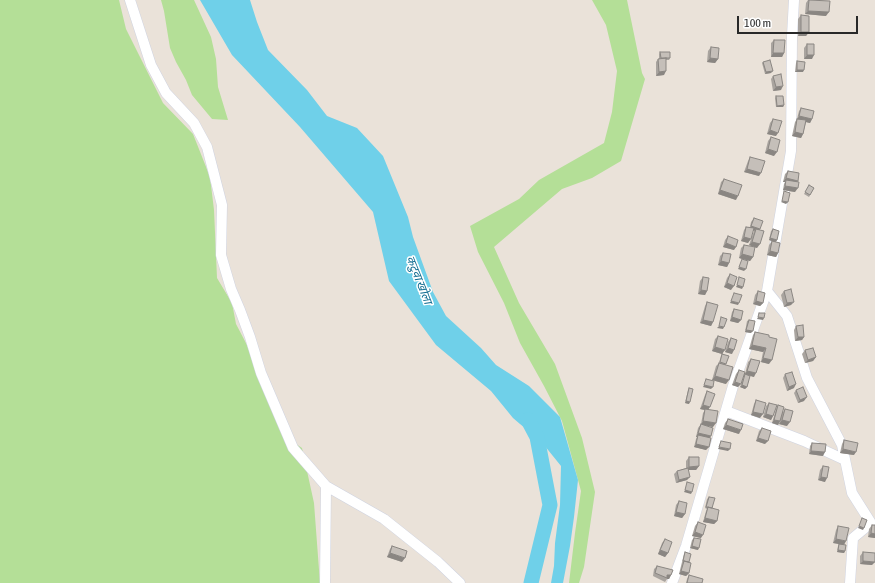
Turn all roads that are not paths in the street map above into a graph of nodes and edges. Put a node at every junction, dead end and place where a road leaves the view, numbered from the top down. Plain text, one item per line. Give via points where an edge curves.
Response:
1 (130, 0) edge
2 (794, 0) edge
3 (767, 291) junction
4 (726, 410) junction
5 (845, 460) junction
6 (326, 486) junction
7 (873, 524) edge
8 (325, 583) edge
9 (460, 583) edge
10 (672, 583) edge
11 (850, 583) edge

1 - 6 street via 151,65 166,93 194,123 207,147 222,205 221,255 261,373 293,448
2 - 3 street via 791,151
3 - 4 street
3 - 5 street via 787,316 808,378 842,444
4 - 5 street
4 - 10 street via 686,546
5 - 7 street via 852,493
6 - 8 street
6 - 9 street via 384,518
7 - 11 street via 853,538

